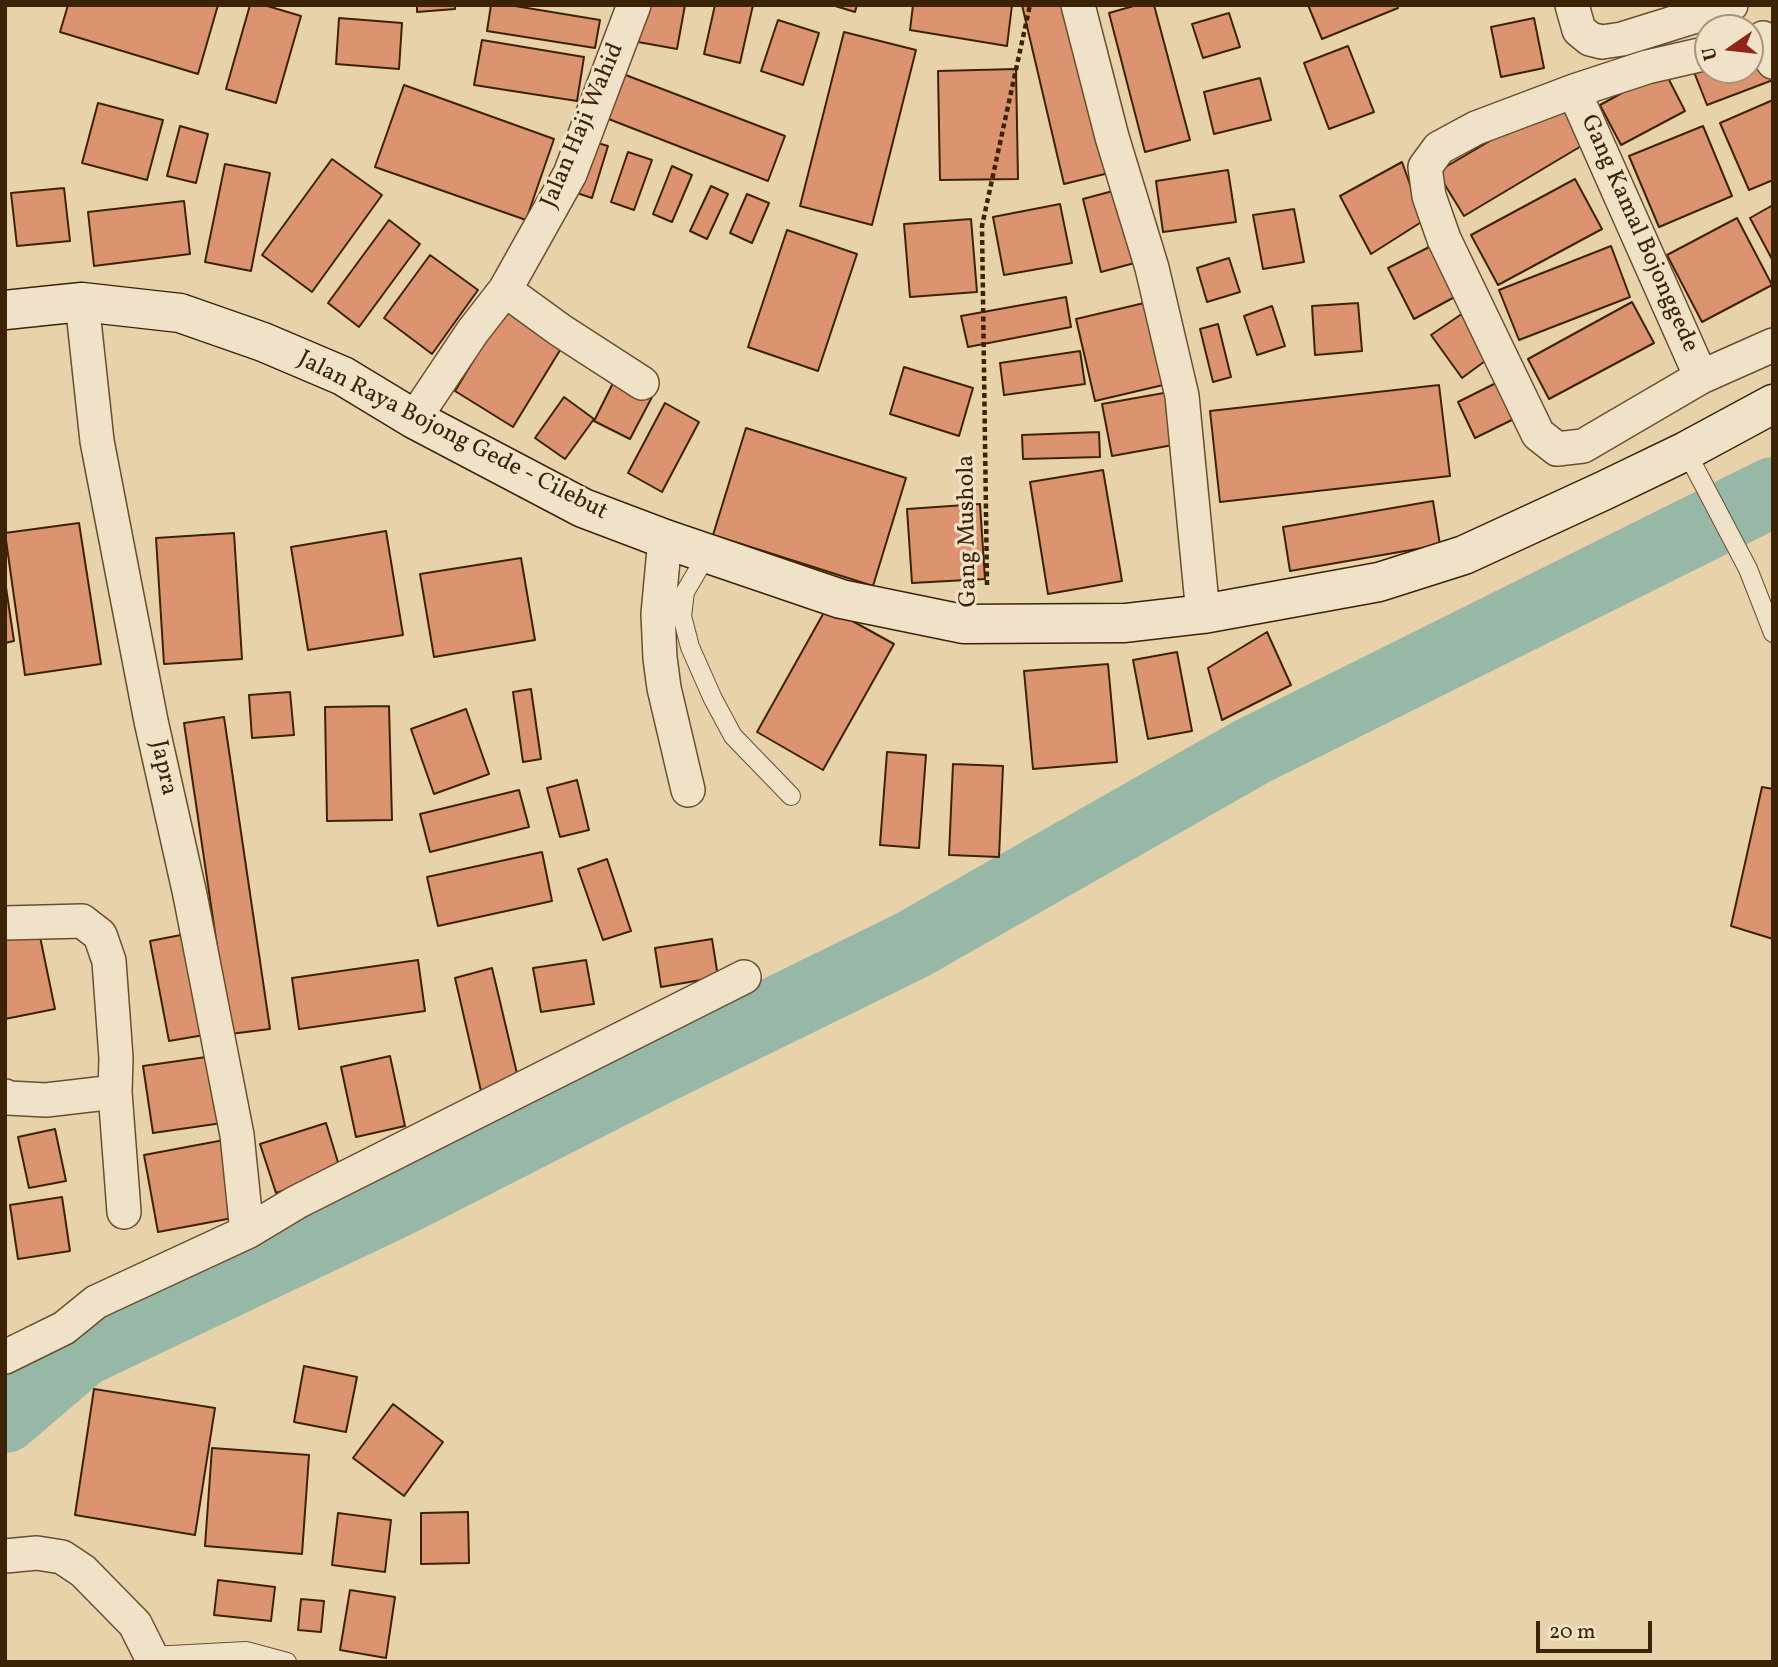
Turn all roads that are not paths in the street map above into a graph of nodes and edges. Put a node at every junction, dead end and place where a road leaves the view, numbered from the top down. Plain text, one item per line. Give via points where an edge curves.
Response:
1 (634, 5) edge
2 (1078, 5) edge
3 (1572, 5) edge
4 (1731, 5) edge
5 (1694, 56) edge
6 (1574, 91) junction
7 (505, 290) junction
8 (82, 302) junction
9 (5, 310) edge
10 (1773, 345) edge
11 (1702, 377) junction
12 (642, 383) dead end
13 (1773, 404) edge
14 (414, 419) junction
15 (1686, 451) junction
16 (665, 539) junction
17 (708, 553) junction
18 (1203, 614) junction
19 (1773, 633) edge
20 (688, 790) dead end
21 (790, 796) dead end
22 (5, 923) edge
23 (744, 977) dead end
24 (115, 1092) junction
25 (5, 1096) edge
26 (124, 1212) dead end
27 (247, 1232) junction
28 (5, 1357) edge
29 (5, 1556) edge
30 (152, 1659) edge
31 (287, 1662) edge

1 - 7 street, Jalan Haji Wahid via 569,174
2 - 18 street via 1152,268 1182,396
3 - 4 street via 1579,30 1602,42
5 - 6 street
6 - 11 street, Gang Kamal Bojonggede
6 - 11 street via 1476,128 1439,148 1425,167 1429,196 1444,239 1538,434 1557,449 1583,446
7 - 12 street
7 - 14 street, Jalan Haji Wahid
8 - 9 main road, Jalan Raya Bojong Gede - Cilebut
8 - 14 main road, Jalan Raya Bojong Gede - Cilebut via 180,313 251,338 343,376
8 - 27 street, Japra via 97,441 237,1135
10 - 11 street
13 - 15 main road, Jalan Raya Bojong Gede - Cilebut
14 - 16 main road, Jalan Raya Bojong Gede - Cilebut via 583,508
15 - 18 main road, Jalan Raya Bojong Gede - Cilebut via 1464,555 1379,582
15 - 19 lane via 1748,569
16 - 17 main road, Jalan Raya Bojong Gede - Cilebut
16 - 20 street via 658,614 660,658
17 - 18 main road, Jalan Raya Bojong Gede - Cilebut via 841,599 963,624 1125,623
17 - 21 lane via 685,592 682,616 690,647 733,736
22 - 24 street via 82,921 100,935 109,961
23 - 27 street
24 - 25 street via 46,1100
24 - 26 street
27 - 28 street via 96,1302 64,1328
29 - 30 street via 37,1553 62,1557 83,1571 135,1624
30 - 31 lane via 246,1651

